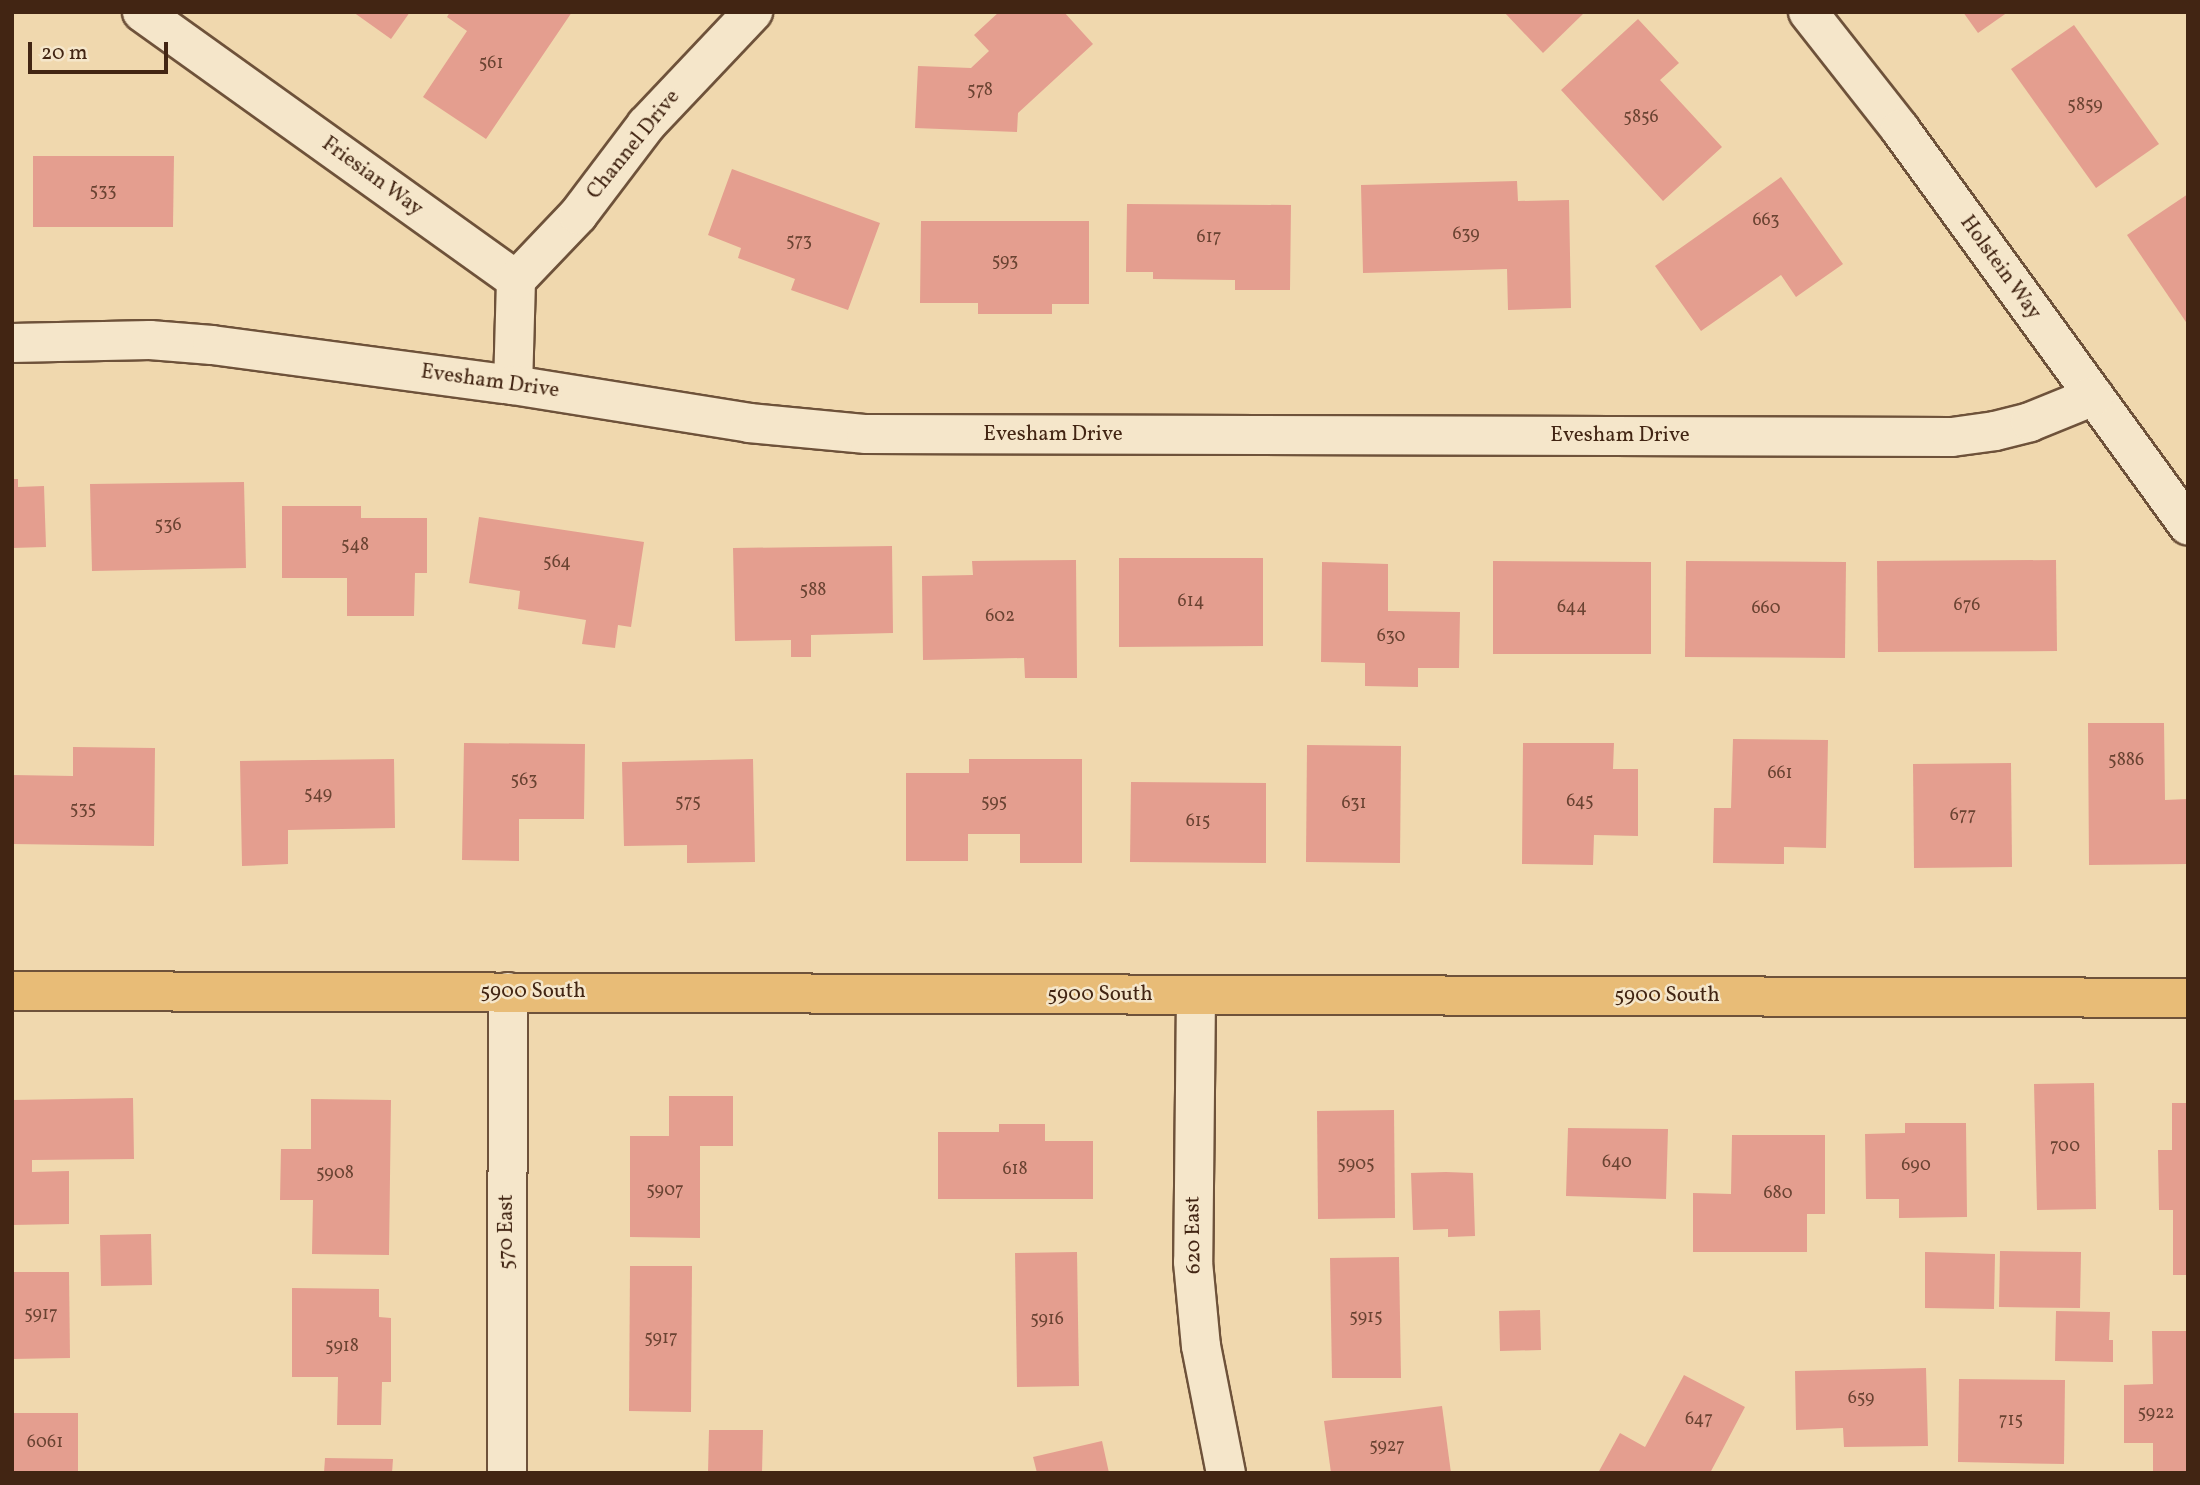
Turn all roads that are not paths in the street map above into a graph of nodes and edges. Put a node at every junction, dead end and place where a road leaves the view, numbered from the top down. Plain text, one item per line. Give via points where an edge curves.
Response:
1 (142, 12) edge
2 (753, 12) edge
3 (1808, 12) edge
4 (516, 280) junction
5 (12, 343) edge
6 (513, 385) junction
7 (2094, 397) junction
8 (2188, 526) edge
9 (12, 991) edge
10 (508, 992) junction
11 (1196, 995) junction
12 (2188, 998) edge
13 (507, 1473) edge
14 (1226, 1473) edge

1 - 4 street, Friesian Way
2 - 4 street, Channel Drive via 646,125 578,215
3 - 7 street, Holstein Way via 1900,128
4 - 6 street
5 - 6 street, Evesham Drive via 150,340 212,345
6 - 7 street, Evesham Drive via 749,423 880,435 1952,437 2029,422
7 - 8 street, Holstein Way
9 - 10 main road, 5900 South
10 - 11 main road, 5900 South
10 - 13 street, 570 East
11 - 12 main road, 5900 South
11 - 14 street, 620 East via 1193,1262 1201,1346

